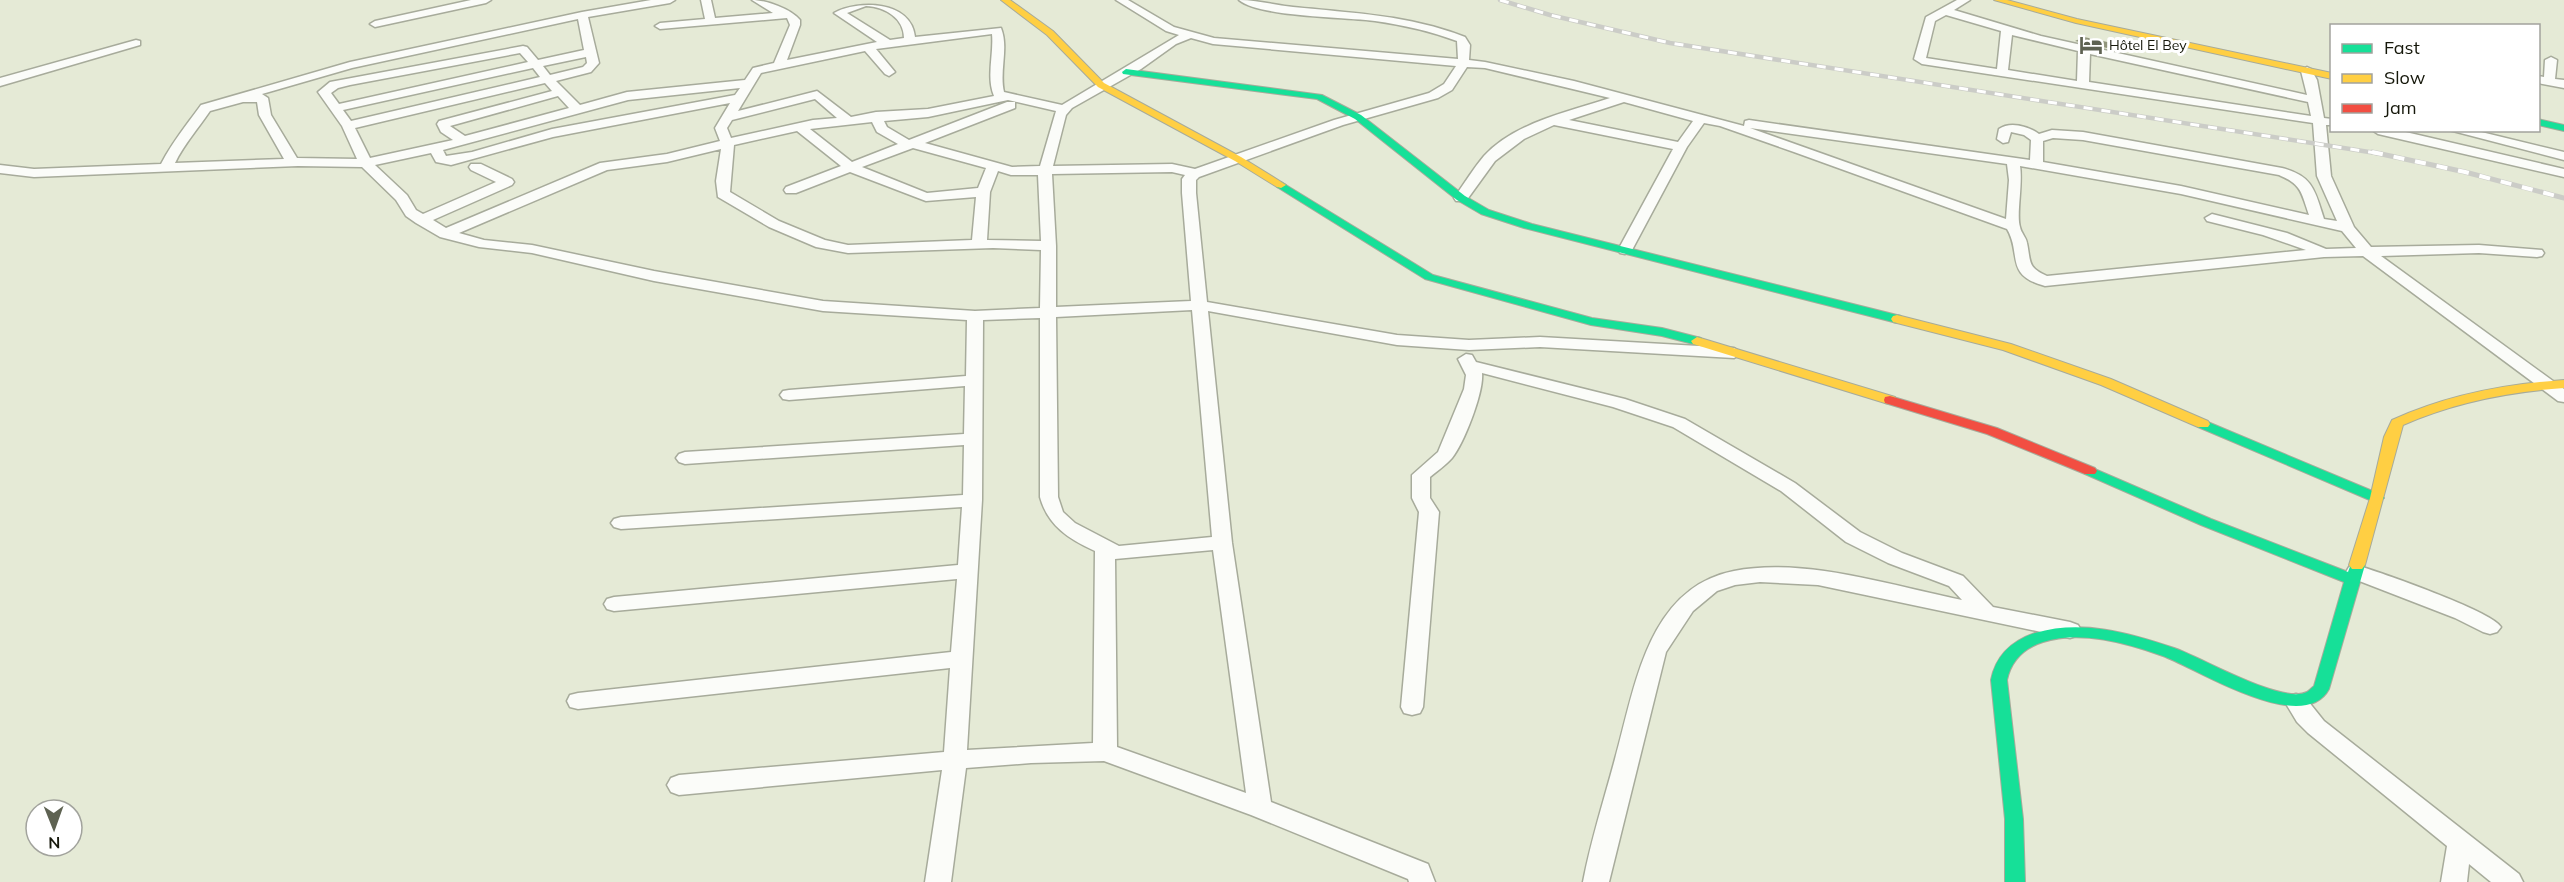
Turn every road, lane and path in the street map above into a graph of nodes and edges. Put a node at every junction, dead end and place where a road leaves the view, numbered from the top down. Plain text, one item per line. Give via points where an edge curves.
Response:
1 (486, 0) edge
2 (670, 0) edge
3 (706, 0) edge
4 (757, 0) edge
5 (835, 0) edge
6 (1005, 0) edge
7 (1120, 0) edge
8 (1275, 0) edge
9 (1965, 0) edge
10 (1998, 0) edge
11 (2017, 0) edge
12 (1250, 3) edge
13 (851, 8) junction
14 (1945, 11) junction
15 (783, 14) junction
16 (582, 15) junction
17 (711, 22) junction
18 (375, 24) dead end
19 (660, 26) dead end
20 (2007, 31) junction
21 (1190, 35) junction
22 (910, 41) junction
23 (136, 43) dead end
24 (888, 44) junction
25 (868, 47) junction
26 (2084, 50) junction
27 (591, 52) junction
28 (2551, 60) dead end
29 (1461, 63) junction
30 (536, 64) junction
31 (779, 66) junction
32 (2307, 71) junction
33 (2330, 71) edge
34 (889, 72) dead end
35 (1126, 72) junction
36 (2002, 73) junction
37 (2330, 76) edge
38 (548, 80) junction
39 (2544, 80) edge
40 (0, 82) edge
41 (750, 83) junction
42 (2564, 84) edge
43 (1101, 85) junction
44 (2083, 85) junction
45 (560, 92) junction
46 (1005, 97) junction
47 (741, 98) junction
48 (1624, 98) junction
49 (1022, 100) junction
50 (2314, 100) junction
51 (226, 101) junction
52 (337, 108) junction
53 (577, 109) junction
54 (1065, 109) junction
55 (876, 116) junction
56 (2540, 116) edge
57 (728, 117) junction
58 (1358, 117) junction
59 (846, 119) junction
60 (1701, 119) junction
61 (1553, 121) junction
62 (2325, 121) edge
63 (2540, 122) edge
64 (2564, 122) edge
65 (1723, 123) junction
66 (348, 126) junction
67 (800, 127) junction
68 (2564, 128) edge
69 (2387, 132) edge
70 (2463, 132) edge
71 (2037, 139) junction
72 (462, 140) junction
73 (2003, 140) dead end
74 (727, 143) junction
75 (910, 144) junction
76 (1681, 147) junction
77 (435, 148) junction
78 (2564, 156) edge
79 (1238, 159) junction
80 (293, 162) junction
81 (2013, 162) junction
82 (366, 163) junction
83 (2036, 164) junction
84 (166, 167) junction
85 (476, 167) dead end
86 (850, 167) junction
87 (993, 167) junction
88 (0, 169) edge
89 (1045, 171) junction
90 (2564, 173) edge
91 (1194, 174) junction
92 (791, 190) dead end
93 (983, 192) junction
94 (1461, 198) junction
95 (2211, 218) dead end
96 (421, 220) junction
97 (2318, 221) junction
98 (2012, 226) junction
99 (2347, 228) junction
100 (446, 234) junction
101 (979, 245) junction
102 (1048, 246) junction
103 (1625, 250) junction
104 (2324, 253) junction
105 (2368, 253) junction
106 (2537, 253) dead end
107 (1199, 305) junction
108 (1049, 312) junction
109 (975, 316) junction
110 (1454, 344) junction
111 (1742, 353) junction
112 (1472, 366) junction
113 (974, 380) junction
114 (2546, 384) junction
115 (2564, 384) edge
116 (789, 395) dead end
117 (2564, 396) edge
118 (973, 439) junction
119 (685, 458) dead end
120 (2377, 498) junction
121 (972, 500) junction
122 (621, 523) dead end
123 (1222, 543) junction
124 (1105, 548) junction
125 (967, 571) junction
126 (2354, 575) junction
127 (614, 604) dead end
128 (1988, 613) junction
129 (2490, 627) dead end
130 (2086, 633) junction
131 (962, 659) junction
132 (578, 701) dead end
133 (2296, 702) junction
134 (1412, 707) dead end
135 (1105, 752) junction
136 (956, 760) junction
137 (678, 784) dead end
138 (1260, 807) junction
139 (2460, 842) junction
140 (938, 882) edge
141 (1422, 882) edge
142 (1596, 882) edge
143 (2015, 882) edge
144 (2454, 882) edge
145 (2510, 882) edge

1 - 18 street
2 - 16 street
3 - 17 street
4 - 15 street
5 - 13 street
6 - 43 main road via 1050,33
7 - 21 street via 1159,24
8 - 12 street
9 - 14 street
10 - 32 main road
11 - 33 main road
12 - 29 street via 1387,20 1451,34 1465,43
13 - 22 street via 872,3 903,17
13 - 24 street via 839,14
14 - 20 street
14 - 36 street via 1928,22 1920,59
15 - 17 street
15 - 31 street via 793,17 795,25
16 - 27 street
16 - 51 street via 350,65
17 - 19 street
20 - 26 street
20 - 36 street
21 - 29 street via 1240,45
21 - 35 street
22 - 24 street
22 - 46 street via 997,30 996,83 997,91
23 - 40 street
24 - 25 street
25 - 31 street
25 - 34 street
26 - 44 street
26 - 50 street
27 - 30 street
27 - 38 street via 593,63 587,70
28 - 39 street
29 - 48 street via 1512,70
29 - 58 street via 1452,83 1443,90
30 - 38 street
30 - 52 street
30 - 52 street via 526,50 520,49 350,81 324,92
31 - 41 street via 757,70
32 - 37 main road
32 - 50 street
35 - 43 street
35 - 58 main road via 1307,94
36 - 44 street
38 - 45 street
38 - 66 street
39 - 42 street
41 - 47 street
41 - 53 street via 632,95
43 - 54 street
43 - 79 main road
44 - 62 street
45 - 53 street
45 - 72 street via 443,124
46 - 49 street
46 - 55 street via 928,113
47 - 57 street
47 - 77 street via 553,133 451,161 441,159
48 - 60 street
48 - 61 street
49 - 54 street
49 - 75 street
50 - 62 street
51 - 80 street via 262,98 265,115
51 - 84 street via 205,108 179,141
52 - 66 street
53 - 72 street
54 - 89 street via 1060,114
55 - 59 street
55 - 75 street via 881,129
56 - 64 main road
57 - 59 street via 817,95
57 - 74 street via 721,128
58 - 79 street
58 - 94 main road
59 - 67 street
60 - 65 street
60 - 76 street
61 - 76 street
61 - 94 street via 1519,136 1490,158
62 - 99 street via 2324,176
63 - 68 main road
65 - 81 street via 1785,128
65 - 98 street
66 - 82 street
67 - 74 street
67 - 86 street
69 - 90 street
70 - 78 street
71 - 73 street via 2028,132 2009,128 2003,132
71 - 83 street
71 - 97 street via 2052,134 2084,136 2282,172 2306,186
72 - 77 street
74 - 100 street via 664,160 605,166
74 - 101 street via 727,166 720,181 723,194 774,224 821,244 848,249
75 - 86 street
75 - 87 street
76 - 103 street
77 - 82 street
79 - 91 street
79 - 111 main road via 1429,277 1581,318 1662,332
80 - 82 street
80 - 84 street
81 - 83 street
81 - 98 street via 2016,180
82 - 96 street
83 - 97 street via 2181,190
84 - 88 street via 34,173
85 - 96 street via 507,182
86 - 92 street
86 - 93 street via 927,197
87 - 89 street
87 - 93 street
89 - 91 street via 1172,168
89 - 102 street
91 - 107 street via 1189,193
93 - 101 street
94 - 103 main road via 1506,219
95 - 104 street via 2304,243
96 - 100 street
97 - 99 street
98 - 104 street via 2020,236 2021,261 2026,272 2045,281
99 - 105 street
100 - 109 street via 794,302
101 - 102 street
102 - 108 street
103 - 120 main road via 2007,347 2106,382
104 - 105 street
105 - 106 street via 2479,249
105 - 114 street
107 - 108 street
107 - 110 street via 1397,340
107 - 123 street
108 - 109 street
108 - 124 street via 1049,497 1060,520
109 - 113 street
110 - 111 street via 1540,342
110 - 112 street
111 - 126 main road via 1992,431 2206,522
112 - 128 street via 1619,403 1679,423 1788,487 1853,537 1956,581
112 - 134 street via 1473,389 1454,440 1444,455 1421,475 1421,498 1429,512
113 - 116 street
113 - 118 street
114 - 115 main road
114 - 117 street
114 - 120 main road via 2471,394 2397,423
118 - 119 street
118 - 121 street
120 - 126 main road
121 - 122 street
121 - 125 street
123 - 124 street via 1118,553
123 - 138 street
124 - 135 street
125 - 127 street
125 - 131 street
126 - 129 street via 2462,613
126 - 133 main road via 2319,695
128 - 130 street
128 - 142 street via 1810,577 1727,580 1703,591 1671,623 1655,652
130 - 133 main road via 2170,652 2273,697
130 - 143 main road via 2031,640 2014,650 2003,664 1999,680 2014,819
131 - 132 street
131 - 136 street
133 - 139 street via 2316,727
135 - 136 street
135 - 138 street
136 - 137 street
136 - 140 street
138 - 141 street via 1419,872
139 - 144 street
139 - 145 street

